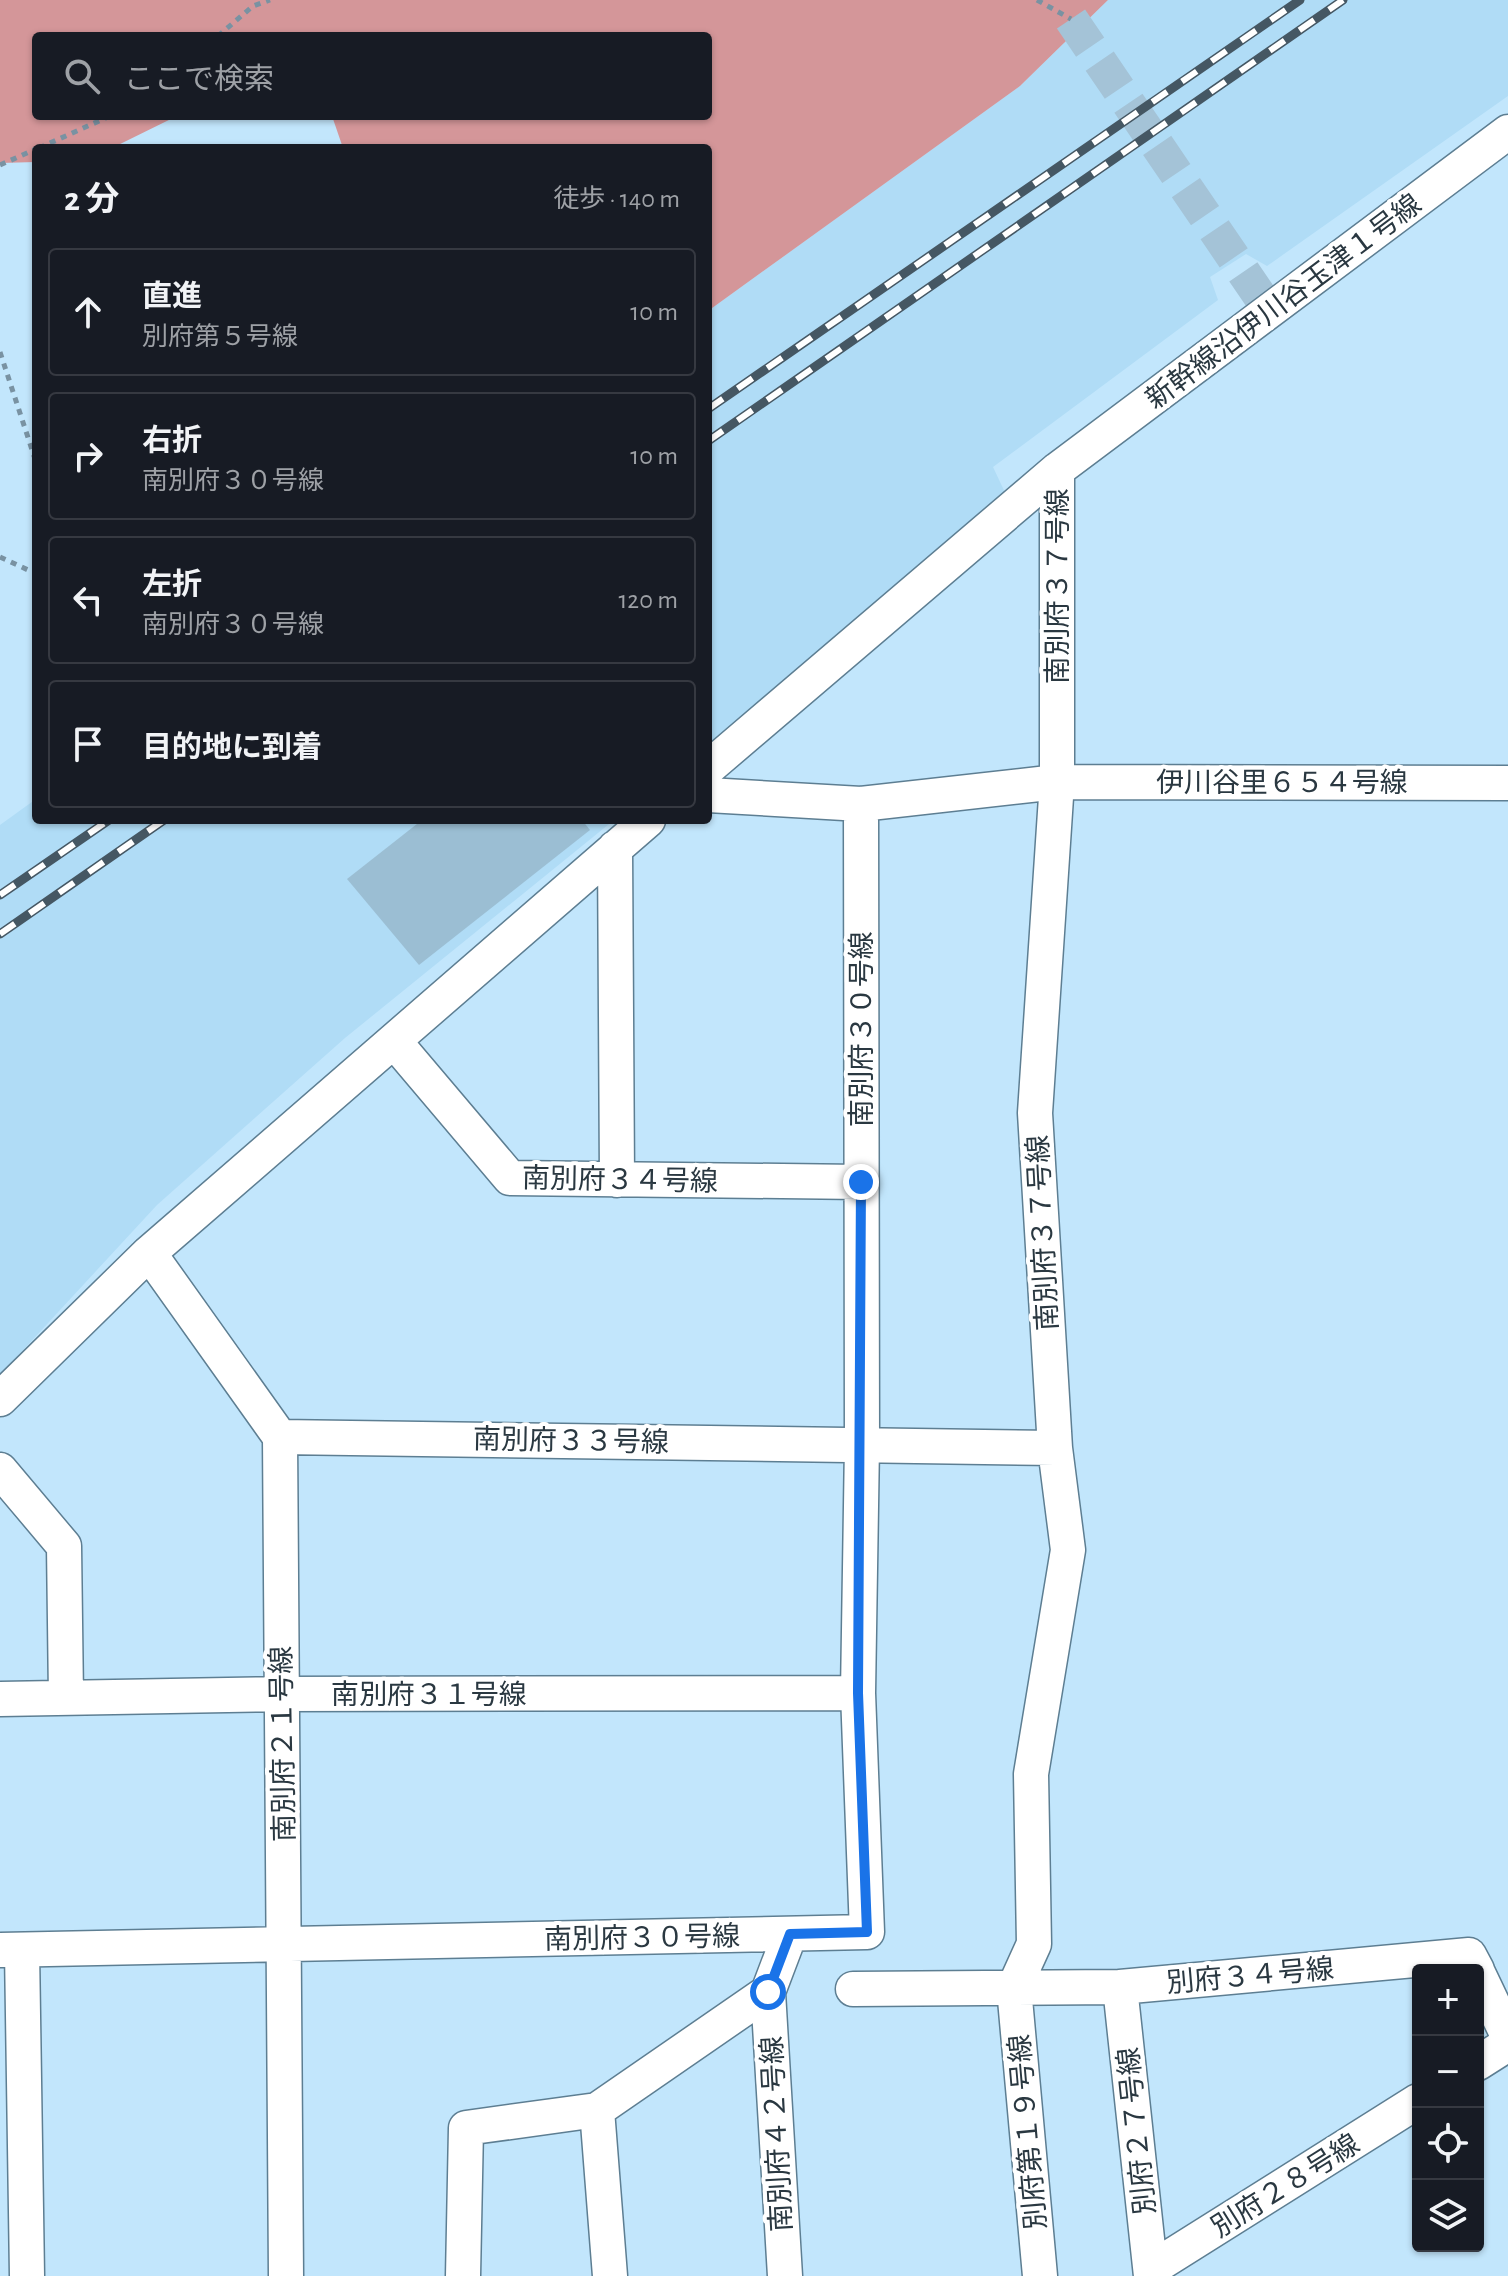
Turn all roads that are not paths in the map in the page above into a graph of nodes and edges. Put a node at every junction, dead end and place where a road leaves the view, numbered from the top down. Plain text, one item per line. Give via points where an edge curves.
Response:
1 (1508, 132) edge
2 (1057, 470) junction
3 (712, 765) edge
4 (1057, 782) junction
5 (1508, 783) edge
6 (712, 795) edge
7 (861, 804) junction
8 (643, 824) edge
9 (615, 848) junction
10 (394, 1041) junction
11 (617, 1180) junction
12 (861, 1182) junction
13 (149, 1253) junction
14 (0, 1399) edge
15 (280, 1437) junction
16 (862, 1444) junction
17 (1055, 1448) junction
18 (0, 1470) edge
19 (858, 1693) junction
20 (282, 1694) junction
21 (66, 1698) junction
22 (0, 1699) edge
23 (790, 1934) junction
24 (284, 1945) junction
25 (11, 1950) edge
26 (1473, 1964) edge
27 (1484, 1986) edge
28 (1120, 1987) junction
29 (1014, 1988) junction
30 (853, 1989) dead end
31 (768, 1992) junction
32 (1508, 2036) edge
33 (1508, 2044) edge
34 (1484, 2059) edge
35 (1412, 2105) edge
36 (597, 2110) junction
37 (1151, 2273) edge
38 (27, 2276) edge
39 (286, 2276) edge
40 (463, 2276) edge
41 (610, 2276) edge
42 (785, 2276) edge
43 (1040, 2276) edge

1 - 2 street, 新幹線沿伊川谷玉津１号線
2 - 3 street, 新幹線沿伊川谷玉津１号線
2 - 4 street, 南別府３７号線
4 - 5 street, 伊川谷里６５４号線
4 - 7 street, 伊川谷里６５４号線
4 - 17 street, 南別府３７号線 via 1035,1113
6 - 7 street
7 - 12 street, 南別府３０号線
8 - 9 street
9 - 10 street
9 - 11 street
10 - 11 street, 南別府３４号線 via 510,1178
10 - 13 street
11 - 12 street, 南別府３４号線
12 - 16 street, 南別府３０号線
13 - 14 street
13 - 15 street
15 - 16 street, 南別府３３号線
15 - 20 street, 南別府２１号線
16 - 17 street, 南別府３３号線
16 - 19 street, 南別府３０号線
17 - 29 street, 南別府３７号線 via 1068,1550 1031,1774 1034,1944
18 - 21 street via 64,1546
19 - 20 street, 南別府３１号線
19 - 23 street, 南別府３０号線 via 867,1932
20 - 21 street, 南別府３１号線
20 - 24 street, 南別府２１号線
21 - 22 street, 南別府３１号線
23 - 24 street, 南別府３０号線
23 - 31 street
24 - 25 street, 南別府３０号線
24 - 39 street, 南別府２１号線
25 - 38 street
26 - 28 street, 別府３４号線 via 1469,1955
27 - 32 street, 別府３４号線
28 - 29 street, 別府３４号線
28 - 37 street, 別府２７号線
29 - 30 street, 別府３４号線
29 - 43 street, 別府第１９号線
31 - 36 street
31 - 42 street, 南別府４２号線
33 - 34 street
35 - 37 street, 別府２８号線
36 - 40 street via 466,2128
36 - 41 street

